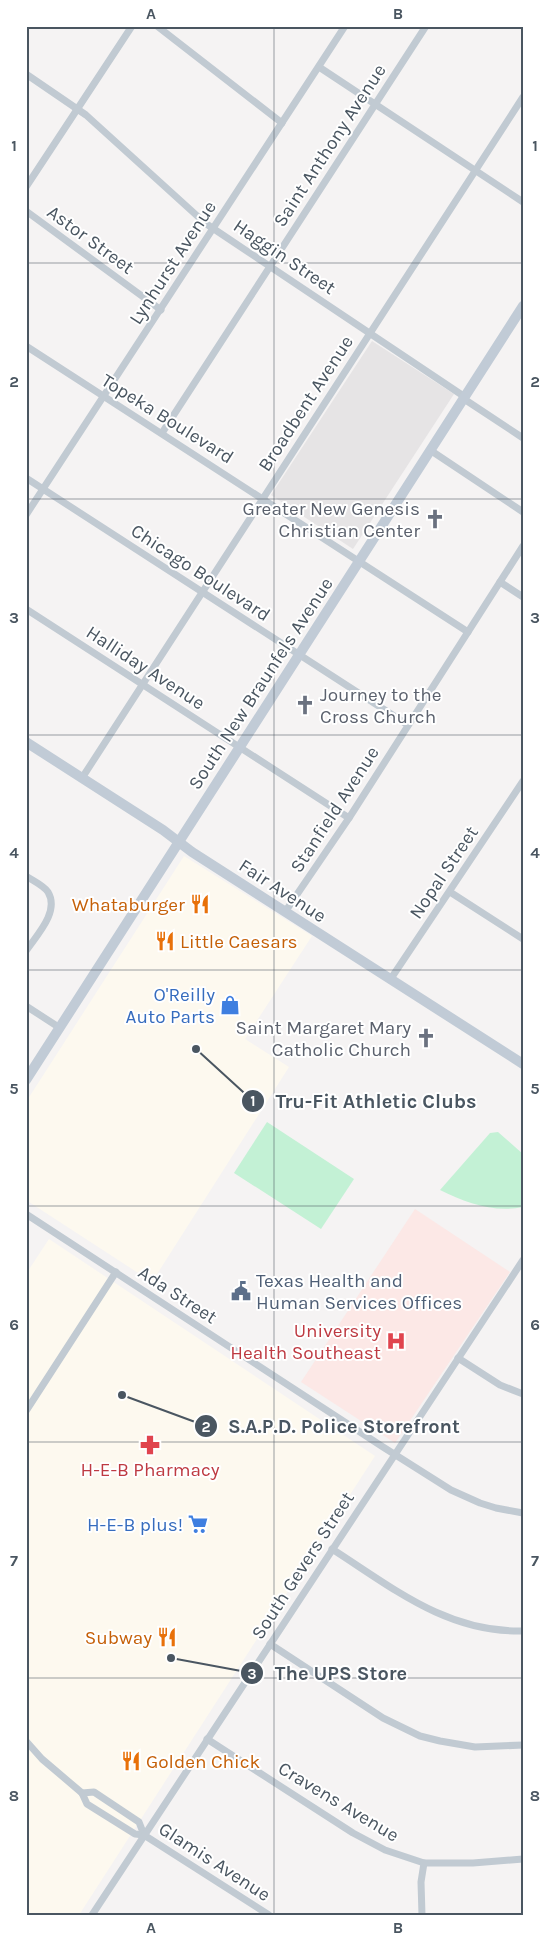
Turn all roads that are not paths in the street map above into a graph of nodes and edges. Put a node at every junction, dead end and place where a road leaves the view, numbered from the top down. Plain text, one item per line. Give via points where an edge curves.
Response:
1 (132, 26) edge
2 (157, 26) edge
3 (345, 26) edge
4 (426, 26) edge
5 (319, 67) junction
6 (26, 74) edge
7 (523, 97) edge
8 (375, 104) junction
9 (78, 108) junction
10 (282, 123) junction
11 (475, 172) junction
12 (26, 187) edge
13 (523, 202) edge
14 (26, 211) edge
15 (213, 228) junction
16 (270, 265) junction
17 (161, 310) junction
18 (521, 312) edge
19 (369, 333) junction
20 (26, 346) edge
21 (102, 396) junction
22 (464, 398) junction
23 (162, 433) junction
24 (523, 438) edge
25 (430, 450) junction
26 (26, 478) edge
27 (42, 489) junction
28 (263, 499) junction
29 (523, 512) edge
30 (26, 514) edge
31 (523, 546) edge
32 (359, 562) junction
33 (500, 582) junction
34 (203, 592) junction
35 (523, 597) edge
36 (26, 609) edge
37 (468, 632) junction
38 (300, 654) junction
39 (143, 684) junction
40 (408, 725) junction
41 (26, 742) edge
42 (239, 746) junction
43 (82, 778) junction
44 (523, 781) edge
45 (349, 818) junction
46 (178, 842) junction
47 (26, 876) edge
48 (450, 892) junction
49 (285, 912) junction
50 (523, 939) edge
51 (26, 951) edge
52 (390, 980) junction
53 (26, 1006) edge
54 (60, 1028) junction
55 (523, 1064) edge
56 (26, 1080) edge
57 (26, 1214) edge
58 (523, 1260) edge
59 (116, 1272) junction
60 (458, 1358) junction
61 (523, 1394) edge
62 (26, 1411) edge
63 (394, 1455) junction
64 (523, 1513) edge
65 (332, 1549) junction
66 (523, 1631) edge
67 (270, 1644) junction
68 (207, 1738) junction
69 (26, 1741) edge
70 (523, 1745) edge
71 (82, 1793) junction
72 (144, 1835) junction
73 (523, 1859) edge
74 (424, 1863) junction
75 (92, 1915) edge
76 (268, 1915) edge
77 (422, 1915) edge

1 - 9 street
2 - 10 street
3 - 5 street, Lynhurst Avenue
4 - 8 street, Saint Anthony Avenue
5 - 8 street
5 - 10 street, Lynhurst Avenue
6 - 9 street, Haggin Street
7 - 11 street, Broadbent Avenue
8 - 11 street
8 - 16 street, Saint Anthony Avenue
9 - 12 street
9 - 15 street, Haggin Street
10 - 15 street, Lynhurst Avenue
11 - 13 street
11 - 19 street, Broadbent Avenue
14 - 17 street, Astor Street
15 - 16 street, Haggin Street
15 - 17 street, Lynhurst Avenue
16 - 19 street, Haggin Street
16 - 23 street, Saint Anthony Avenue
17 - 21 street, Lynhurst Avenue
18 - 22 main road, South New Braunfels Avenue
19 - 22 street, Haggin Street
19 - 28 street, Broadbent Avenue
20 - 21 street, Topeka Boulevard
21 - 23 street, Topeka Boulevard
21 - 27 street, Lynhurst Avenue
22 - 24 street, Haggin Street
22 - 25 main road, South New Braunfels Avenue
23 - 28 street, Topeka Boulevard
25 - 29 street
25 - 32 main road, South New Braunfels Avenue
26 - 27 street, Chicago Boulevard
27 - 30 street, Lynhurst Avenue
27 - 34 street, Chicago Boulevard
28 - 32 street, Topeka Boulevard
28 - 34 street, Broadbent Avenue
31 - 33 street, Stanfield Avenue
32 - 37 street, Topeka Boulevard
32 - 38 main road, South New Braunfels Avenue
33 - 35 street
33 - 37 street, Stanfield Avenue
34 - 38 street, Chicago Boulevard
34 - 39 street, Broadbent Avenue
36 - 39 street, Halliday Avenue
37 - 40 street, Stanfield Avenue
38 - 40 street, Chicago Boulevard
38 - 42 main road, South New Braunfels Avenue
39 - 42 street, Halliday Avenue
39 - 43 street, Broadbent Avenue
40 - 45 street, Stanfield Avenue
41 - 43 main road, Fair Avenue
42 - 45 street, Halliday Avenue
42 - 46 main road, South New Braunfels Avenue
43 - 46 main road, Fair Avenue
44 - 48 street, Nopal Street
45 - 49 street, Stanfield Avenue
46 - 49 main road, Fair Avenue
46 - 54 main road, South New Braunfels Avenue
47 - 51 street via 43,887 52,907
48 - 50 street
48 - 52 street, Nopal Street
49 - 52 main road, Fair Avenue
52 - 55 main road, Fair Avenue
53 - 54 street
54 - 56 main road, South New Braunfels Avenue
57 - 59 street, Ada Street
58 - 60 street, South Gevers Street
59 - 62 street
59 - 63 street, Ada Street
60 - 61 street via 500,1385
60 - 63 street, South Gevers Street
63 - 64 street, Ada Street via 466,1498
63 - 65 street, South Gevers Street
65 - 66 street via 435,1614 492,1630
65 - 67 street, South Gevers Street
67 - 68 street, South Gevers Street
67 - 70 street via 383,1718 420,1736 475,1747
68 - 72 street, South Gevers Street
68 - 74 street, Cravens Avenue via 369,1842
69 - 71 street
71 - 72 street via 87,1804 134,1834
71 - 72 street via 94,1792 139,1822
72 - 75 street, South Gevers Street
72 - 76 street, Glamis Avenue
73 - 74 street, Cravens Avenue
74 - 77 street

